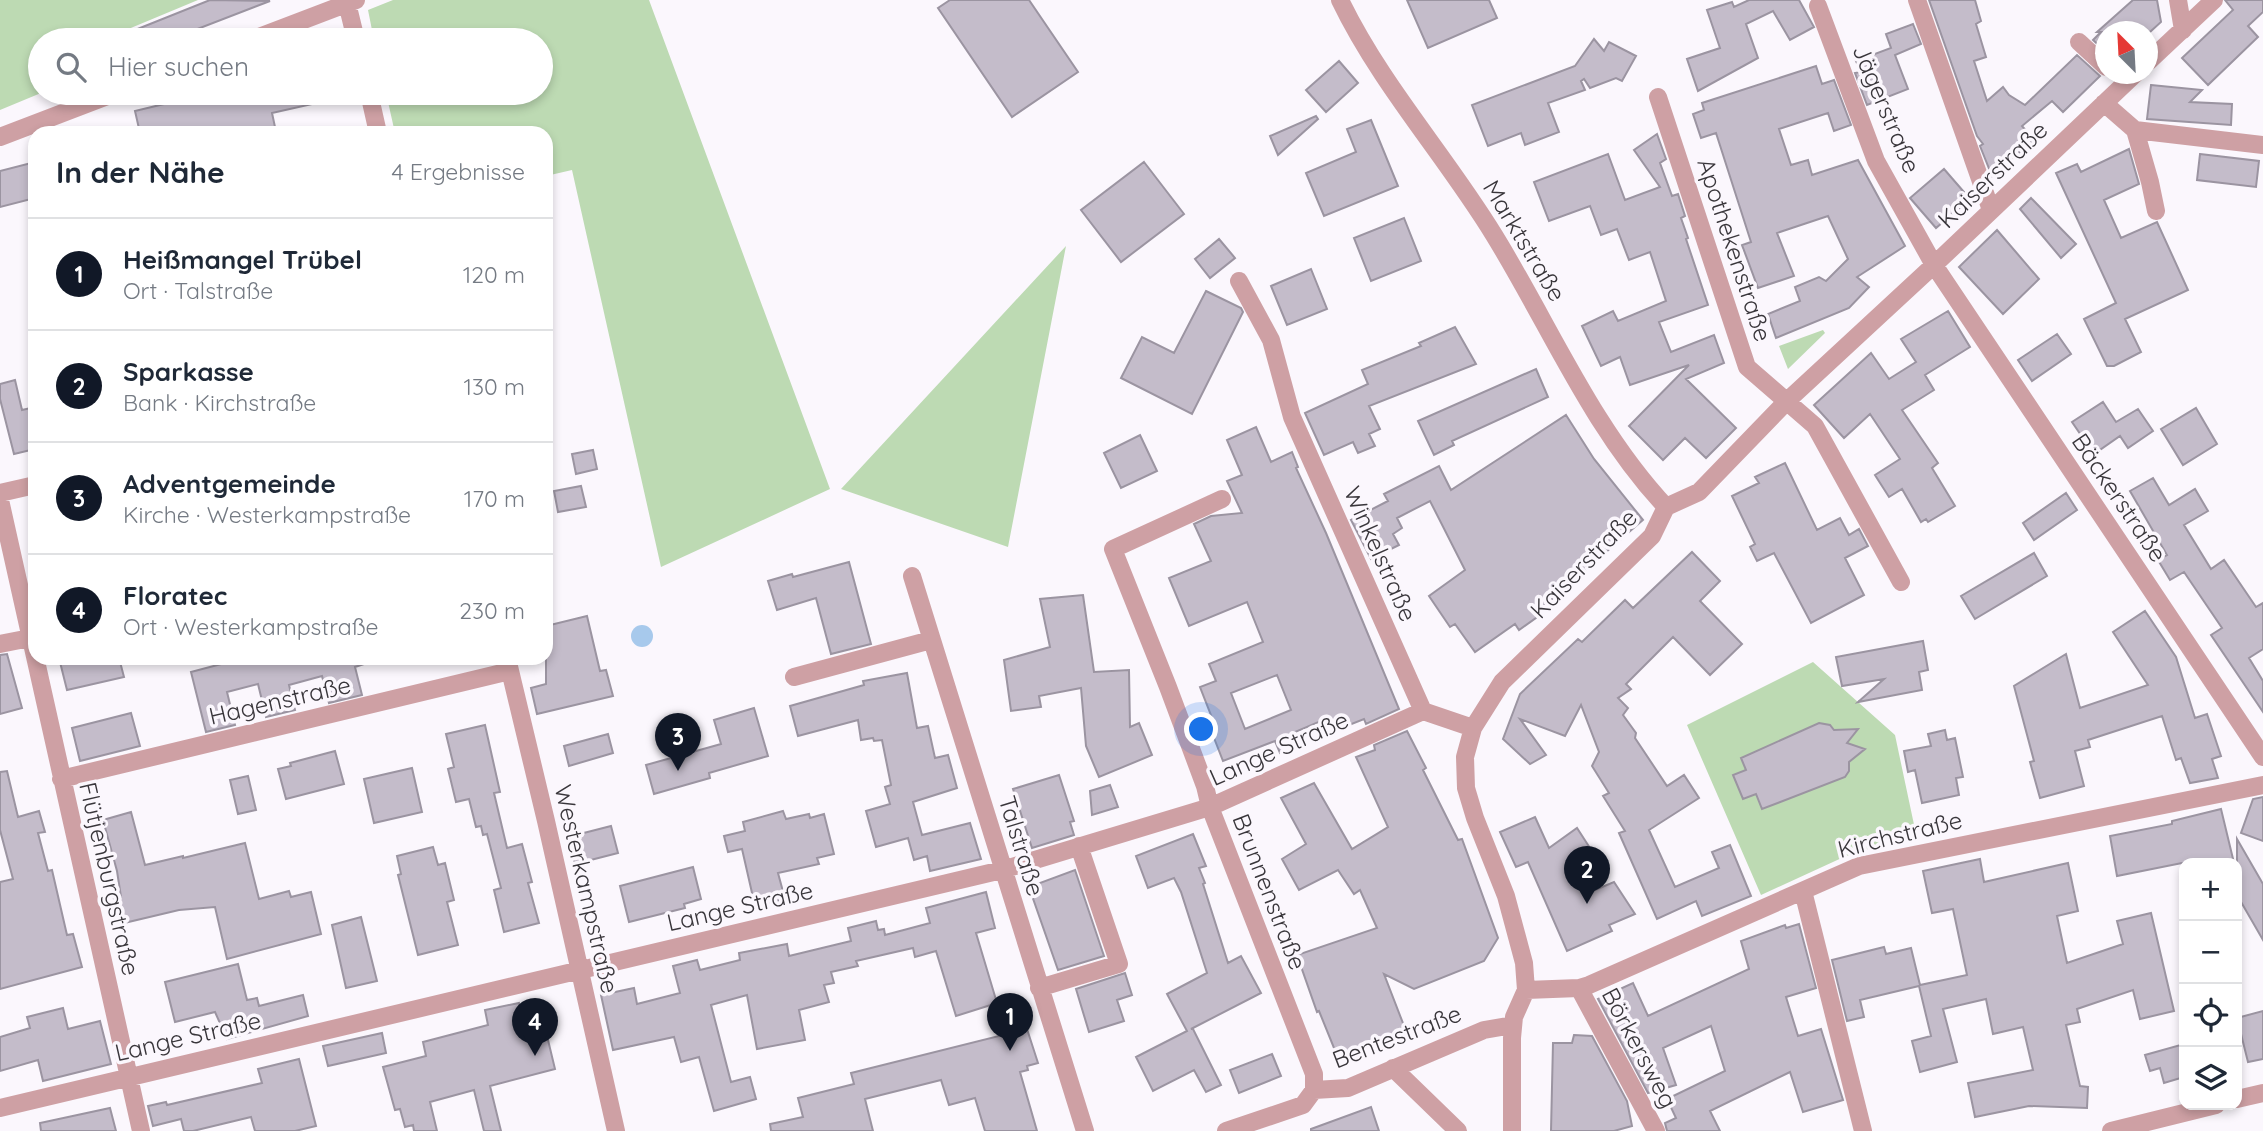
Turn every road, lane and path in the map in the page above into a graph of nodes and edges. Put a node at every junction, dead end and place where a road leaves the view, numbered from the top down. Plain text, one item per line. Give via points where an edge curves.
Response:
1 (1340, 0) edge
2 (1917, 0) edge
3 (2178, 0) edge
4 (2214, 0) edge
5 (351, 2) edge
6 (1820, 2) edge
7 (283, 28) edge
8 (354, 28) edge
9 (2183, 30) junction
10 (2079, 42) dead end
11 (2158, 52) edge
12 (2095, 58) edge
13 (2119, 84) edge
14 (1658, 97) dead end
15 (2104, 103) junction
16 (84, 105) edge
17 (372, 105) edge
18 (28, 126) edge
19 (29, 126) edge
20 (376, 126) edge
21 (2135, 130) junction
22 (0, 137) edge
23 (2263, 145) edge
24 (1991, 210) junction
25 (2156, 211) dead end
26 (1934, 265) junction
27 (1239, 281) dead end
28 (1787, 401) junction
29 (28, 487) edge
30 (0, 493) edge
31 (1222, 499) dead end
32 (0, 500) edge
33 (1666, 507) junction
34 (912, 576) dead end
35 (1901, 582) dead end
36 (28, 629) edge
37 (28, 638) edge
38 (932, 640) junction
39 (0, 644) edge
40 (36, 665) edge
41 (508, 665) edge
42 (794, 677) dead end
43 (1423, 711) junction
44 (1473, 728) junction
45 (2263, 757) edge
46 (61, 779) junction
47 (2263, 785) edge
48 (1210, 807) junction
49 (1079, 846) junction
50 (1002, 870) junction
51 (1803, 891) junction
52 (580, 970) junction
53 (1040, 988) junction
54 (1579, 989) junction
55 (1526, 990) junction
56 (1513, 1025) junction
57 (1393, 1068) junction
58 (127, 1076) junction
59 (1314, 1090) junction
60 (2263, 1093) edge
61 (2242, 1098) edge
62 (0, 1108) edge
63 (2202, 1110) edge
64 (2160, 1125) edge
65 (141, 1131) edge
66 (617, 1131) edge
67 (1085, 1131) edge
68 (1226, 1131) edge
69 (1458, 1131) edge
70 (1511, 1131) edge
71 (1656, 1131) edge
72 (1863, 1131) edge
73 (2111, 1131) edge

1 - 33 street, Marktstraße via 1371,57 1493,233 1594,412
2 - 24 street
3 - 9 street
4 - 9 street
5 - 7 street
5 - 8 street
6 - 26 street, Jägerstraße via 1876,161
9 - 11 street
10 - 12 street
13 - 15 street, Kaiserstraße
14 - 28 street, Apothekenstraße via 1746,367
15 - 21 street
15 - 24 street, Kaiserstraße
16 - 19 street
17 - 20 street
18 - 22 street
21 - 23 street
21 - 25 street
24 - 26 street, Kaiserstraße
26 - 28 street, Kaiserstraße
26 - 45 street, Bäckerstraße
27 - 43 street, Winkelstraße via 1271,340 1292,417
28 - 33 street, Kaiserstraße via 1699,492
28 - 35 street, Apothekenstraße via 1815,426
29 - 30 street
31 - 48 street, Brunnenstraße via 1114,549
32 - 36 street, Flütjenburgstraße
33 - 44 street, Kaiserstraße via 1651,536 1502,682
34 - 38 street, Talstraße
37 - 39 street
38 - 42 street
38 - 50 street, Talstraße
40 - 46 street, Flütjenburgstraße
41 - 46 street, Hagenstraße
41 - 52 street, Westerkampstraße
43 - 44 street
43 - 48 street, Lange Straße
44 - 55 street, Kaiserstraße via 1465,757 1466,788 1506,896 1524,962
46 - 58 street, Flütjenburgstraße
47 - 51 street, Kirchstraße via 1859,866
48 - 49 street, Lange Straße
48 - 59 street, Brunnenstraße via 1314,1074
49 - 50 street, Lange Straße
49 - 53 street via 1119,964
50 - 52 street, Lange Straße
50 - 53 street, Talstraße
51 - 54 street, Kirchstraße
51 - 72 street
52 - 58 street, Lange Straße
52 - 66 street, Westerkampstraße
53 - 67 street, Talstraße
54 - 55 street, Kirchstraße
54 - 71 street, Börkersweg
55 - 56 street, Kaiserstraße
56 - 57 street, Bentestraße via 1484,1030
56 - 70 street, Kaiserstraße
57 - 59 street, Bentestraße via 1348,1088
57 - 69 street
58 - 62 street, Lange Straße
58 - 65 street, Flütjenburgstraße
59 - 68 street, Bentestraße via 1303,1105
60 - 61 street
63 - 64 street
64 - 73 street

